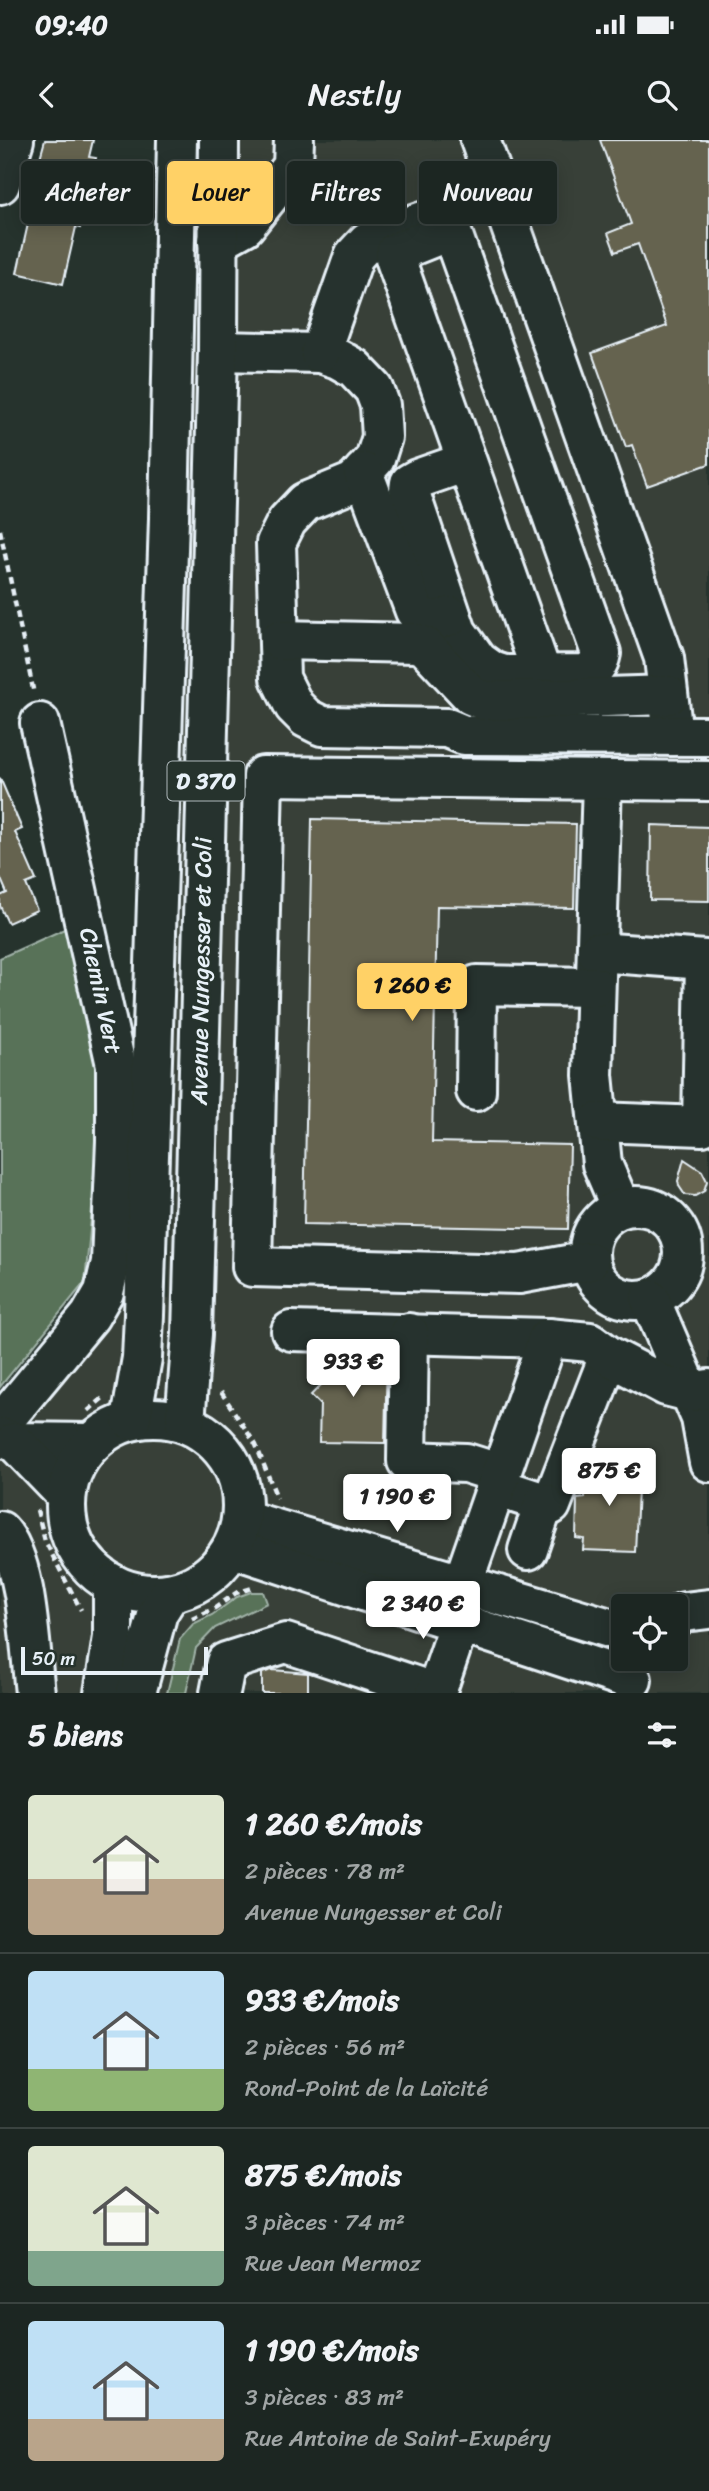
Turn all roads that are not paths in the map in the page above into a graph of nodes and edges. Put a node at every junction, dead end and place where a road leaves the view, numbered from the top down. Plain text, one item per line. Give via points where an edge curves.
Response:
1 (14, 140) edge
2 (177, 140) edge
3 (219, 140) edge
4 (294, 140) edge
5 (480, 140) edge
6 (0, 184) edge
7 (451, 230) junction
8 (218, 241) junction
9 (173, 350) junction
10 (218, 351) junction
11 (320, 353) junction
12 (466, 462) junction
13 (363, 472) junction
14 (452, 616) junction
15 (279, 640) junction
16 (542, 674) junction
17 (668, 695) junction
18 (40, 723) road end
19 (691, 736) edge
20 (602, 781) junction
21 (709, 782) edge
22 (596, 969) junction
23 (476, 1091) dead end
24 (598, 1122) junction
25 (621, 1208) junction
26 (589, 1261) junction
27 (696, 1261) edge
28 (650, 1299) junction
29 (291, 1331) dead end
30 (409, 1333) junction
31 (548, 1338) junction
32 (610, 1356) junction
33 (699, 1391) edge
34 (120, 1406) junction
35 (185, 1422) junction
36 (86, 1428) junction
37 (5, 1435) edge
38 (709, 1462) edge
39 (499, 1481) junction
40 (50, 1500) junction
41 (544, 1503) junction
42 (0, 1531) edge
43 (237, 1533) junction
44 (528, 1550) dead end
45 (113, 1584) junction
46 (461, 1603) junction
47 (179, 1609) junction
48 (611, 1630) edge
49 (634, 1677) edge
50 (35, 1693) edge
51 (104, 1693) edge
52 (136, 1693) edge
53 (220, 1693) edge
54 (436, 1693) edge

1 - 6 main road
2 - 9 main road, Avenue Nungesser et Coli / D 370
3 - 8 main road, Avenue Nungesser et Coli / D 370
4 - 8 main road via 293,166 245,226
5 - 17 main road via 664,658
7 - 11 main road via 439,214 368,241 354,256
7 - 12 main road via 396,252 394,258
7 - 16 main road via 601,653 600,662 585,674
8 - 10 main road, Avenue Nungesser et Coli / D 370
9 - 10 main road
9 - 34 main road, Avenue Nungesser et Coli / D 370 via 142,1358
10 - 11 main road
10 - 35 main road, Avenue Nungesser et Coli / D 370 via 192,1334
11 - 13 main road via 354,368 374,389 380,405 382,437 375,458
12 - 14 main road via 417,479 409,490
12 - 16 main road
13 - 14 main road via 415,611 435,621
13 - 15 main road via 354,482 305,502 287,521 276,543
14 - 16 main road via 467,649 492,671 516,676
15 - 17 main road via 416,643 426,647 471,695 485,701
15 - 19 main road via 284,688 306,718 322,726 447,728 464,735
17 - 19 main road
18 - 37 main road, Chemin Vert via 116,1065 111,1262 104,1292 90,1316
20 - 21 main road
20 - 22 main road
20 - 26 main road via 263,776 252,1268 519,1274
22 - 23 main road via 477,985
22 - 24 main road via 593,1075
22 - 24 main road via 705,960 702,1126
24 - 25 main road via 602,1164
25 - 26 main road via 599,1223 588,1248
25 - 27 main road via 648,1208 671,1222
26 - 28 main road via 600,1285 611,1294 637,1301
27 - 28 main road
28 - 33 main road
29 - 30 main road
30 - 31 main road
30 - 39 main road via 407,1461 466,1463
31 - 32 main road via 590,1342
31 - 39 main road
32 - 33 main road via 666,1386
32 - 41 main road via 551,1505
33 - 38 main road
34 - 35 main road
34 - 36 main road via 109,1429
35 - 43 main road via 211,1437 231,1460 241,1489
36 - 37 main road
36 - 40 main road via 71,1476
37 - 40 main road
39 - 41 main road
39 - 46 main road
40 - 45 main road via 68,1525 79,1552
41 - 44 main road
42 - 50 main road via 20,1568
43 - 46 main road
43 - 47 main road via 216,1569 195,1585
45 - 47 main road
45 - 51 main road via 113,1637
46 - 48 main road
46 - 49 main road
46 - 54 main road
47 - 52 main road via 158,1612
53 - 54 main road via 226,1662 286,1643

